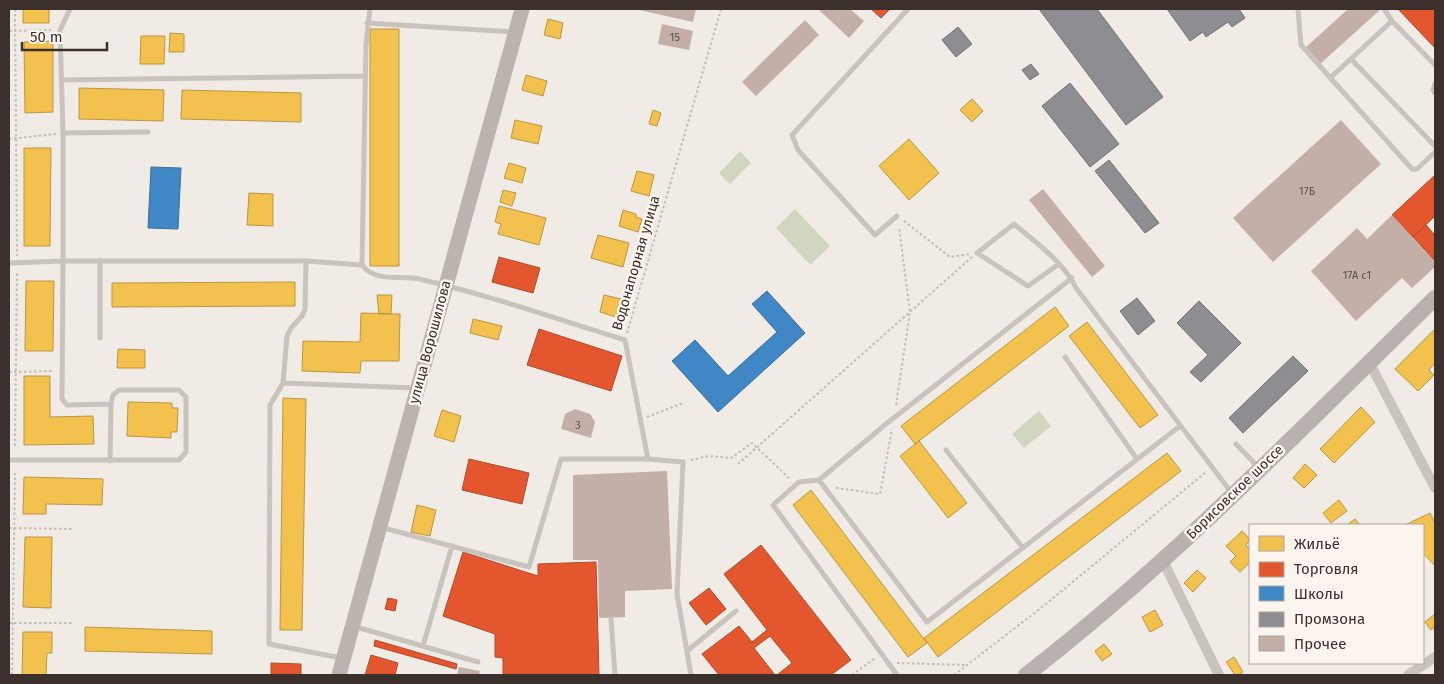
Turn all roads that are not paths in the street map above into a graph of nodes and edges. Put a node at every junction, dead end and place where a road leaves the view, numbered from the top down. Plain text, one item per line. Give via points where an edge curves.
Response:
1 (70, 9) edge
2 (370, 9) edge
3 (522, 9) edge
4 (908, 9) edge
5 (1298, 9) edge
6 (1384, 9) edge
7 (1392, 21) junction
8 (367, 23) junction
9 (516, 32) junction
10 (1351, 59) junction
11 (1435, 65) edge
12 (365, 76) junction
13 (1330, 78) junction
14 (62, 80) junction
15 (1435, 83) edge
16 (1435, 93) edge
17 (148, 132) dead end
18 (63, 133) junction
19 (1435, 146) edge
20 (1435, 152) edge
21 (897, 216) road end
22 (100, 260) junction
23 (63, 261) junction
24 (306, 261) junction
25 (9, 263) edge
26 (1059, 264) junction
27 (362, 265) junction
28 (1072, 278) junction
29 (445, 285) junction
30 (1435, 298) edge
31 (100, 338) dead end
32 (1064, 357) dead end
33 (1369, 362) junction
34 (283, 383) junction
35 (418, 388) junction
36 (111, 404) junction
37 (1180, 426) junction
38 (1236, 444) dead end
39 (946, 450) dead end
40 (648, 459) junction
41 (1137, 459) junction
42 (9, 460) edge
43 (110, 461) junction
44 (1260, 468) junction
45 (819, 480) junction
46 (1435, 488) edge
47 (1233, 495) junction
48 (380, 526) junction
49 (452, 546) junction
50 (1023, 548) junction
51 (1163, 561) junction
52 (736, 611) dead end
53 (611, 619) dead end
54 (353, 626) junction
55 (423, 646) junction
56 (687, 651) junction
57 (1435, 658) edge
58 (344, 659) junction
59 (478, 662) dead end
60 (339, 675) edge
61 (615, 675) edge
62 (683, 675) edge
63 (691, 675) edge
64 (897, 675) edge
65 (1026, 675) edge
66 (1219, 675) edge
67 (1408, 675) edge

1 - 14 lane via 60,30
2 - 8 lane
3 - 9 main road, улица Ворошилова
4 - 21 lane via 792,135 798,150 875,235
5 - 13 lane via 1301,45
6 - 7 lane
7 - 10 lane
7 - 11 lane
8 - 9 lane
8 - 12 lane
9 - 29 main road, улица Ворошилова
10 - 13 lane
10 - 19 lane
12 - 14 lane
12 - 27 lane
13 - 20 lane via 1412,169 1417,169
14 - 18 lane
15 - 16 lane
17 - 18 lane
18 - 23 lane
22 - 23 lane
22 - 24 lane
22 - 31 lane
23 - 25 lane
23 - 36 lane via 62,399 67,405
24 - 27 lane
24 - 34 lane via 305,309 287,336
26 - 26 lane via 1014,224 977,253 1028,286
26 - 28 lane
27 - 29 lane via 376,276 412,278
28 - 37 lane via 1076,288
28 - 45 lane
29 - 35 main road, улица Ворошилова
29 - 40 lane, Водонапорная улица via 625,340
30 - 33 main road, Борисовское шоссе
32 - 41 lane
33 - 44 main road, Борисовское шоссе
33 - 46 street
34 - 35 lane
34 - 58 lane via 270,405 269,644
35 - 48 main road, улица Ворошилова
36 - 43 lane
36 - 43 lane via 113,395 119,390 179,390 186,397 186,452 179,460
37 - 41 lane
37 - 47 lane
38 - 44 lane
39 - 50 lane
40 - 49 lane via 561,459 529,567
40 - 56 lane via 683,462 677,594
41 - 50 lane
42 - 43 lane
44 - 47 main road, Борисовское шоссе
45 - 50 lane via 927,622
45 - 64 lane via 799,482 773,505
47 - 51 main road, Борисовское шоссе
48 - 49 lane
48 - 54 main road, улица Ворошилова
49 - 55 lane
51 - 65 main road, Борисовское шоссе via 1087,628
51 - 66 street
52 - 56 lane
53 - 61 lane
54 - 55 lane
54 - 58 main road, улица Ворошилова
55 - 59 lane
56 - 63 lane
57 - 67 street
58 - 60 main road, улица Ворошилова
62 - 63 lane

